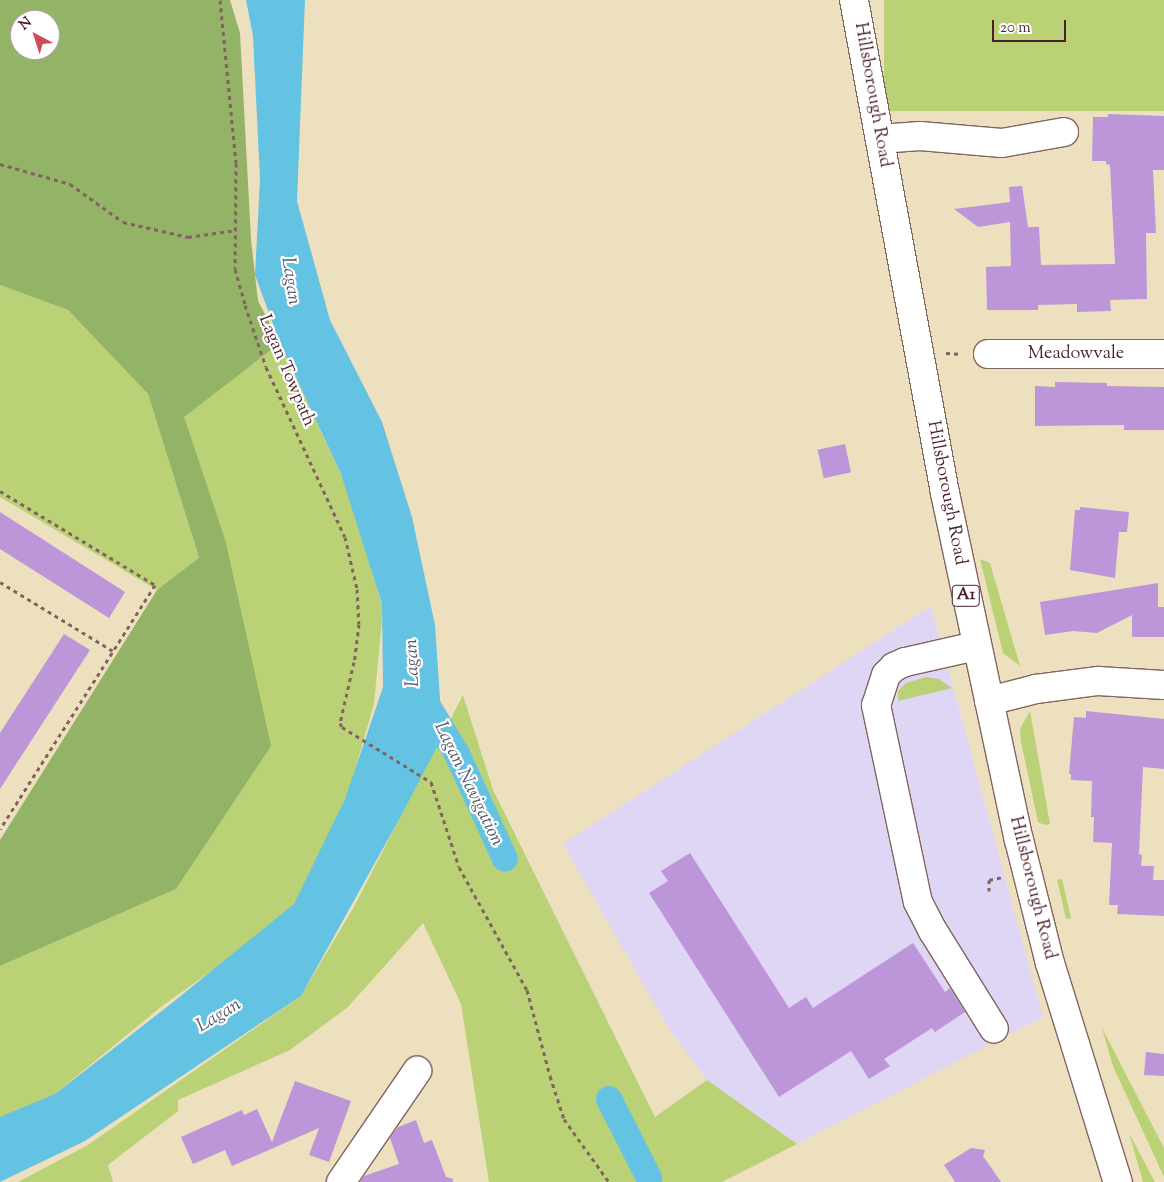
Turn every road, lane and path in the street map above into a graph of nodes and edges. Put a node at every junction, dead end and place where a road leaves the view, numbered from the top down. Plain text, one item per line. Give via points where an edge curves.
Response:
1 (220, 0) edge
2 (854, 0) edge
3 (1064, 132) dead end
4 (880, 139) junction
5 (0, 164) edge
6 (235, 230) junction
7 (918, 354) junction
8 (988, 354) joint
9 (1164, 354) edge
10 (0, 491) edge
11 (0, 582) edge
12 (976, 646) junction
13 (113, 650) junction
14 (1164, 685) edge
15 (988, 701) junction
16 (0, 828) edge
17 (1003, 877) dead end
18 (989, 891) dead end
19 (994, 1029) dead end
20 (417, 1071) dead end
21 (341, 1182) edge
22 (609, 1182) edge
23 (1118, 1182) edge

1 - 6 path, Lagan Towpath via 236,163
2 - 4 main road, Hillsborough Road / A1
3 - 4 main road via 1002,142 920,136
4 - 7 main road, Hillsborough Road / A1
5 - 6 path via 70,184 123,222 188,237
6 - 22 path, Lagan Towpath via 235,268 244,305 266,367 345,537 357,590 359,624 340,723 431,782 459,867 527,990 564,1119
7 - 8 path
7 - 12 main road, Hillsborough Road / A1
8 - 9 main road, Meadowvale
10 - 13 path via 155,585
11 - 13 path
12 - 15 main road, Hillsborough Road / A1
12 - 19 main road via 894,667 886,675 876,705 918,902 932,931
13 - 16 path
14 - 15 main road via 1098,681 1036,688
15 - 23 main road, Hillsborough Road / A1 via 1050,963
17 - 18 path via 990,880
20 - 21 main road

